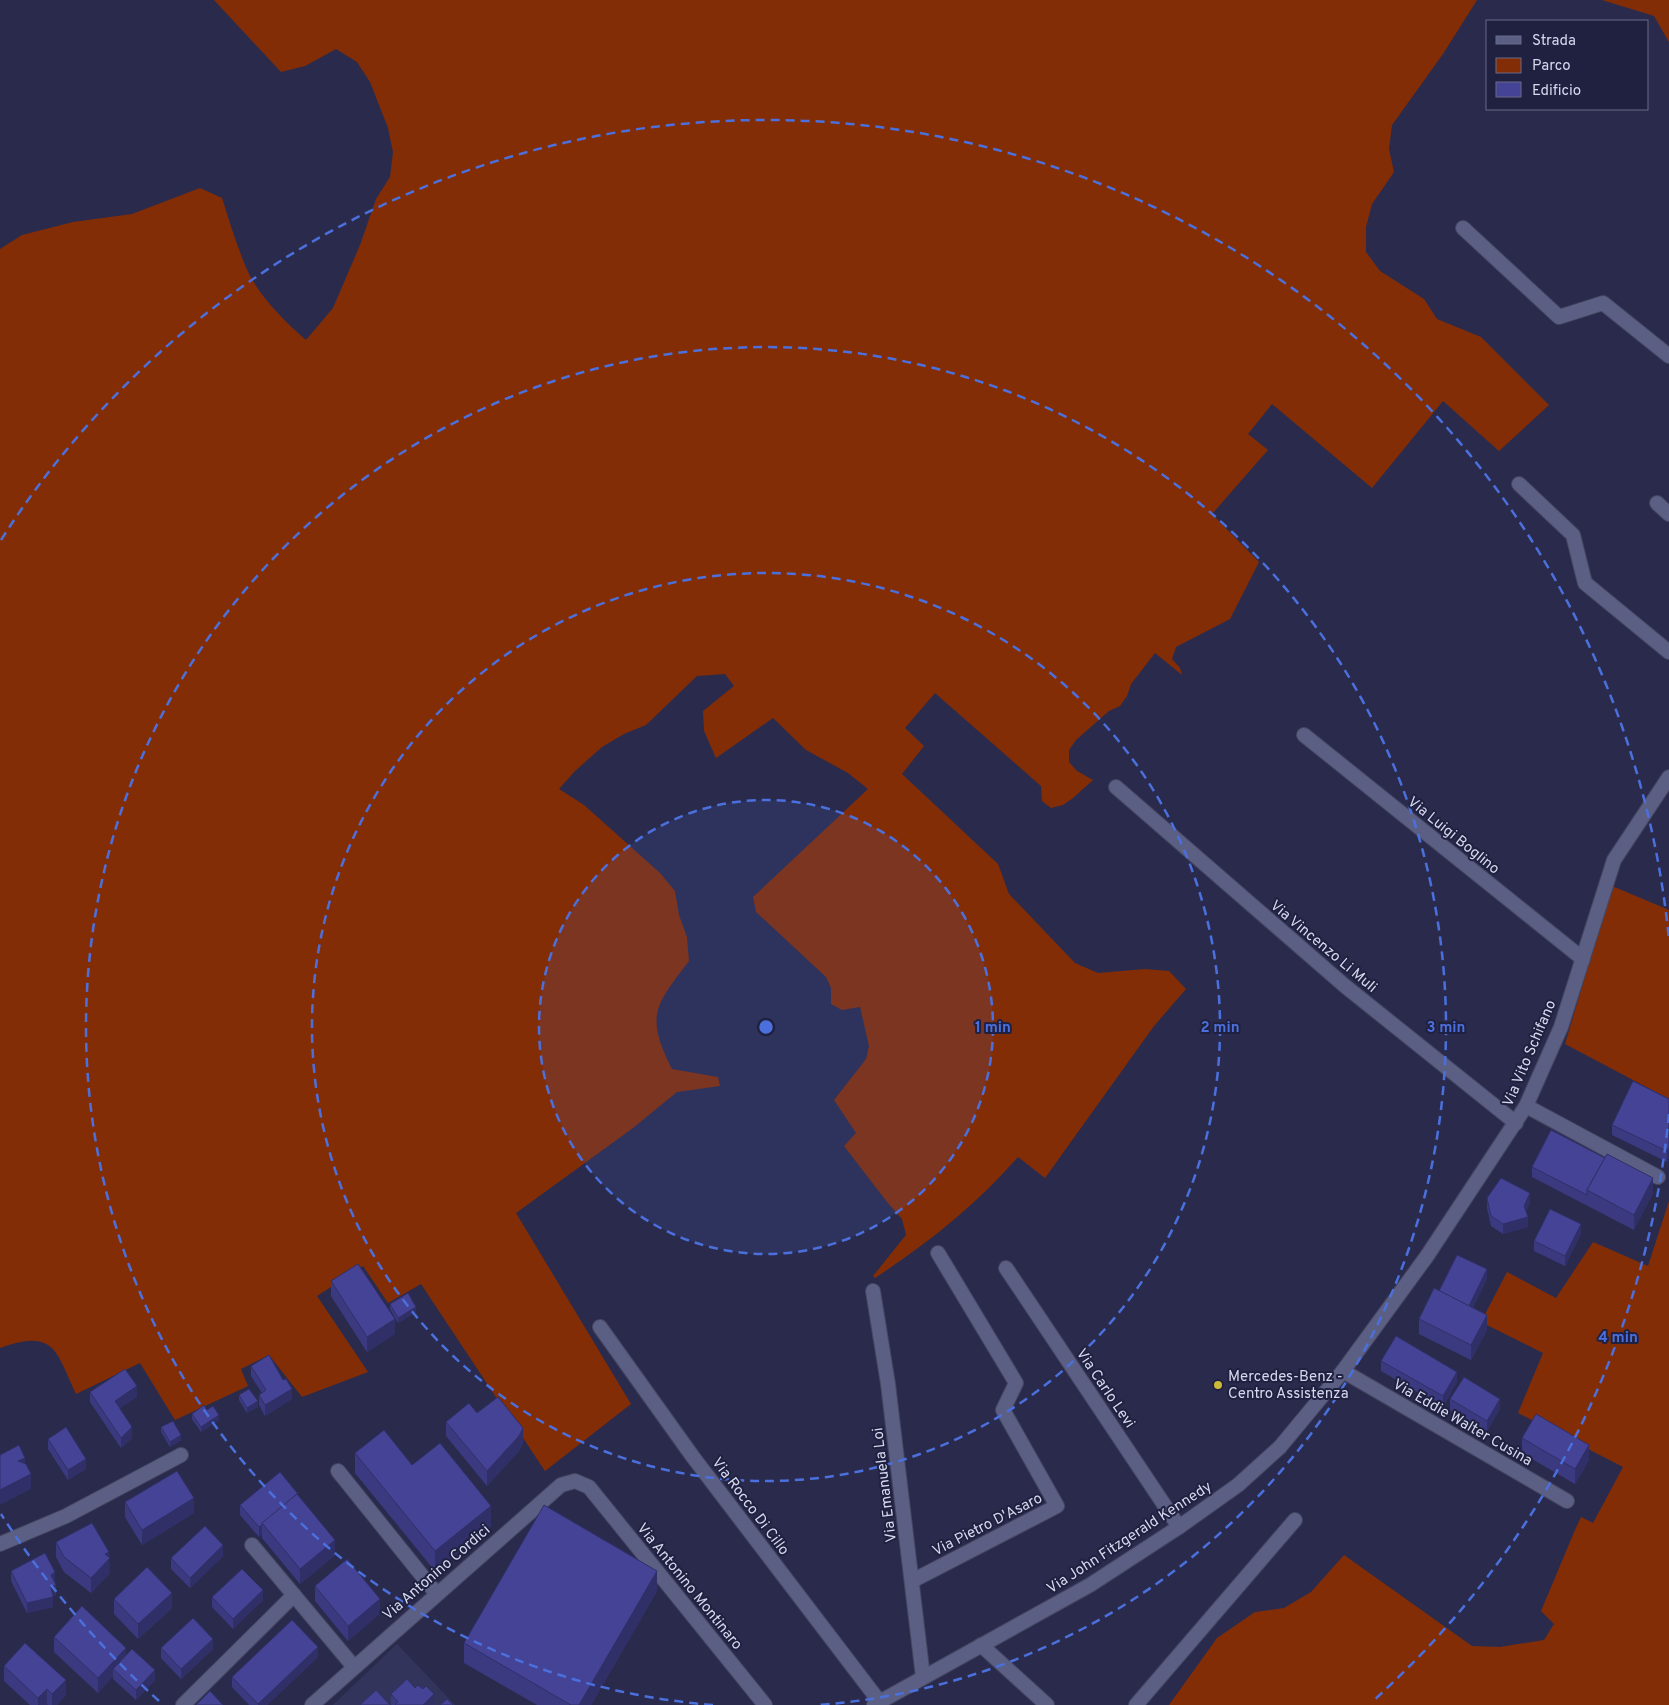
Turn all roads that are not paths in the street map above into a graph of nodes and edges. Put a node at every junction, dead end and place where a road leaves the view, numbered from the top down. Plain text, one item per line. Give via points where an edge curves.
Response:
1 (1463, 228) dead end
2 (1669, 356) edge
3 (1519, 484) dead end
4 (1657, 503) dead end
5 (1669, 514) edge
6 (1669, 652) edge
7 (1304, 736) dead end
8 (1669, 777) edge
9 (1116, 787) dead end
10 (1583, 959) junction
11 (1526, 1106) junction
12 (1516, 1123) junction
13 (1658, 1176) dead end
14 (938, 1253) dead end
15 (1006, 1268) dead end
16 (873, 1290) dead end
17 (600, 1327) dead end
18 (1343, 1371) junction
19 (181, 1455) dead end
20 (338, 1472) dead end
21 (589, 1487) joint
22 (1567, 1501) dead end
23 (1295, 1520) dead end
24 (1179, 1527) junction
25 (0, 1544) edge
26 (252, 1545) dead end
27 (912, 1581) junction
28 (436, 1593) junction
29 (294, 1595) junction
30 (981, 1645) junction
31 (354, 1667) junction
32 (923, 1677) junction
33 (876, 1703) edge
34 (183, 1705) edge
35 (312, 1705) edge
36 (765, 1705) edge
37 (1046, 1705) edge
38 (1136, 1705) edge

1 - 2 street via 1559,317 1603,303
3 - 6 street via 1573,535 1585,583
4 - 5 street
7 - 10 street, Via Luigi Boglino
8 - 10 street, Via Vito Schifano via 1614,860
9 - 12 street, Via Vincenzo Li Muli via 1345,986
10 - 11 street, Via Vito Schifano via 1561,1026
11 - 12 street, Via Vito Schifano
11 - 13 street
12 - 18 street, Via Vito Schifano via 1427,1256
14 - 27 street, Via Pietro D'Asaro via 1016,1383 1003,1410 1057,1506
15 - 24 street, Via Carlo Levi
16 - 27 street, Via Emanuela Loi
17 - 33 street, Via Rocco Di Cillo
18 - 22 street, Via Eddie Walter Cusina
18 - 24 street, Via John Fitzgerald Kennedy via 1280,1447 1238,1485
19 - 25 street via 66,1516
20 - 28 street
21 - 28 street, Via Antonino Cordici via 575,1481 561,1485
21 - 36 street, Via Antonino Montinaro
23 - 38 street
24 - 30 street, Via John Fitzgerald Kennedy via 1090,1585
26 - 29 street
27 - 32 street, Via Emanuela Loi
28 - 31 street, Via Antonino Cordici
29 - 31 street
29 - 34 street
30 - 32 street, Via John Fitzgerald Kennedy
30 - 37 street
31 - 35 street, Via Antonino Cordici
32 - 33 street, Via John Fitzgerald Kennedy

